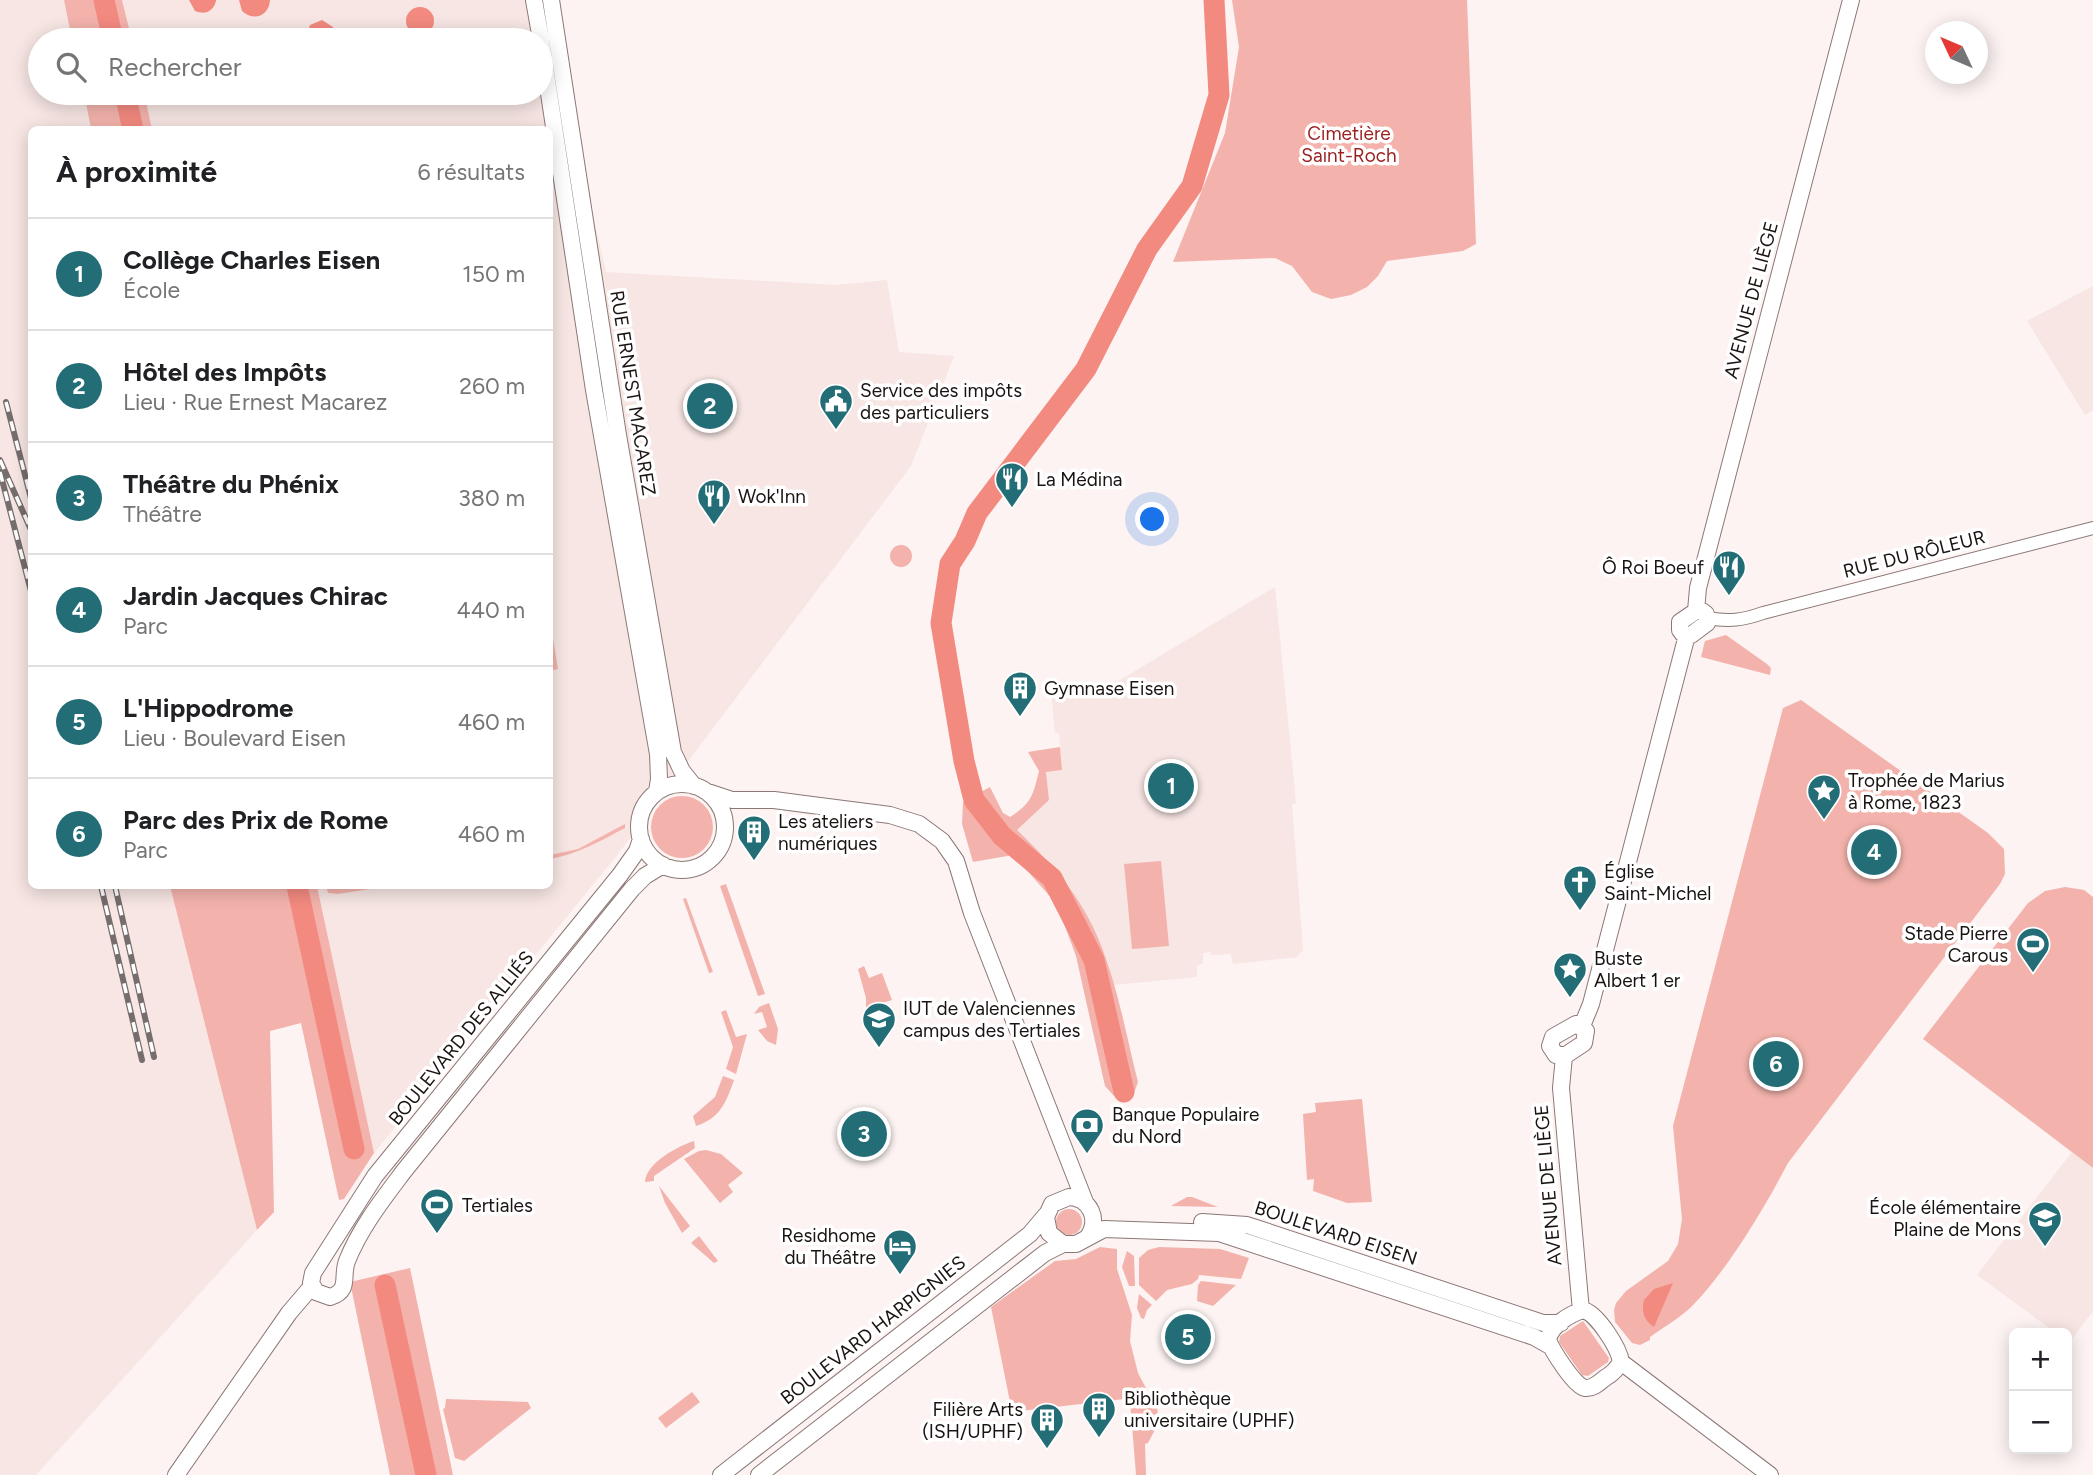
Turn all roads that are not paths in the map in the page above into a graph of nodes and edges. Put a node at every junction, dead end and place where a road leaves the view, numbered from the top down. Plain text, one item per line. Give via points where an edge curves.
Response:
1 (534, 0) edge
2 (551, 0) edge
3 (1851, 0) edge
4 (539, 28) edge
5 (551, 105) edge
6 (2093, 528) edge
7 (1702, 614) junction
8 (700, 788) junction
9 (657, 792) junction
10 (745, 802) junction
11 (724, 823) junction
12 (641, 839) junction
13 (663, 865) junction
14 (1582, 1026) junction
15 (1564, 1056) junction
16 (1067, 1160) junction
17 (1051, 1208) junction
18 (1089, 1208) junction
19 (1088, 1237) junction
20 (1063, 1244) junction
21 (317, 1266) junction
22 (344, 1273) junction
23 (312, 1286) junction
24 (1581, 1311) junction
25 (1561, 1323) junction
26 (1550, 1346) junction
27 (1621, 1362) junction
28 (1606, 1378) junction
29 (176, 1475) edge
30 (720, 1475) edge
31 (759, 1475) edge
32 (1752, 1475) edge
33 (1770, 1475) edge

1 - 4 main road, RUE ERNEST MACAREZ
2 - 8 main road, RUE ERNEST MACAREZ via 673,752 682,772
3 - 7 main road, AVENUE DE LIÈGE via 1698,588
5 - 9 main road, RUE ERNEST MACAREZ via 657,754
6 - 7 street, RUE DU RÔLEUR via 1745,620
7 - 14 main road via 1705,625 1687,635
8 - 9 main road via 675,785
8 - 10 main road
8 - 11 main road via 718,805
9 - 12 main road via 642,812
10 - 11 main road
10 - 16 main road via 774,800 905,818 930,830 947,848 959,867 972,914
11 - 13 main road via 719,848 705,863 684,869
12 - 13 main road
12 - 21 main road, BOULEVARD DES ALLIÉS via 620,875 375,1176
13 - 22 main road, BOULEVARD DES ALLIÉS via 632,889 404,1171 355,1245
14 - 15 main road via 1586,1041
14 - 15 main road via 1572,1025 1551,1040 1553,1052
15 - 24 main road, AVENUE DE LIÈGE via 1561,1084
16 - 17 main road via 1065,1180
16 - 18 main road
17 - 18 main road via 1071,1197
17 - 20 main road via 1046,1224 1049,1233
17 - 30 main road, BOULEVARD HARPIGNIES via 1030,1234
18 - 19 main road via 1094,1224
18 - 25 main road, BOULEVARD EISEN via 1108,1220 1242,1224 1544,1324
19 - 20 main road via 1076,1244
19 - 26 main road, BOULEVARD EISEN via 1107,1229 1226,1234
20 - 31 main road via 1045,1253
21 - 22 main road via 332,1263
21 - 23 main road, BOULEVARD DES ALLIÉS
22 - 23 main road, BOULEVARD DES ALLIÉS via 344,1286 335,1295 320,1295
23 - 29 main road, BOULEVARD DES ALLIÉS
24 - 25 main road
24 - 27 main road via 1595,1317
25 - 26 main road via 1548,1335
26 - 28 main road via 1581,1387 1594,1387
27 - 28 main road
27 - 33 main road
28 - 32 main road via 1627,1380

